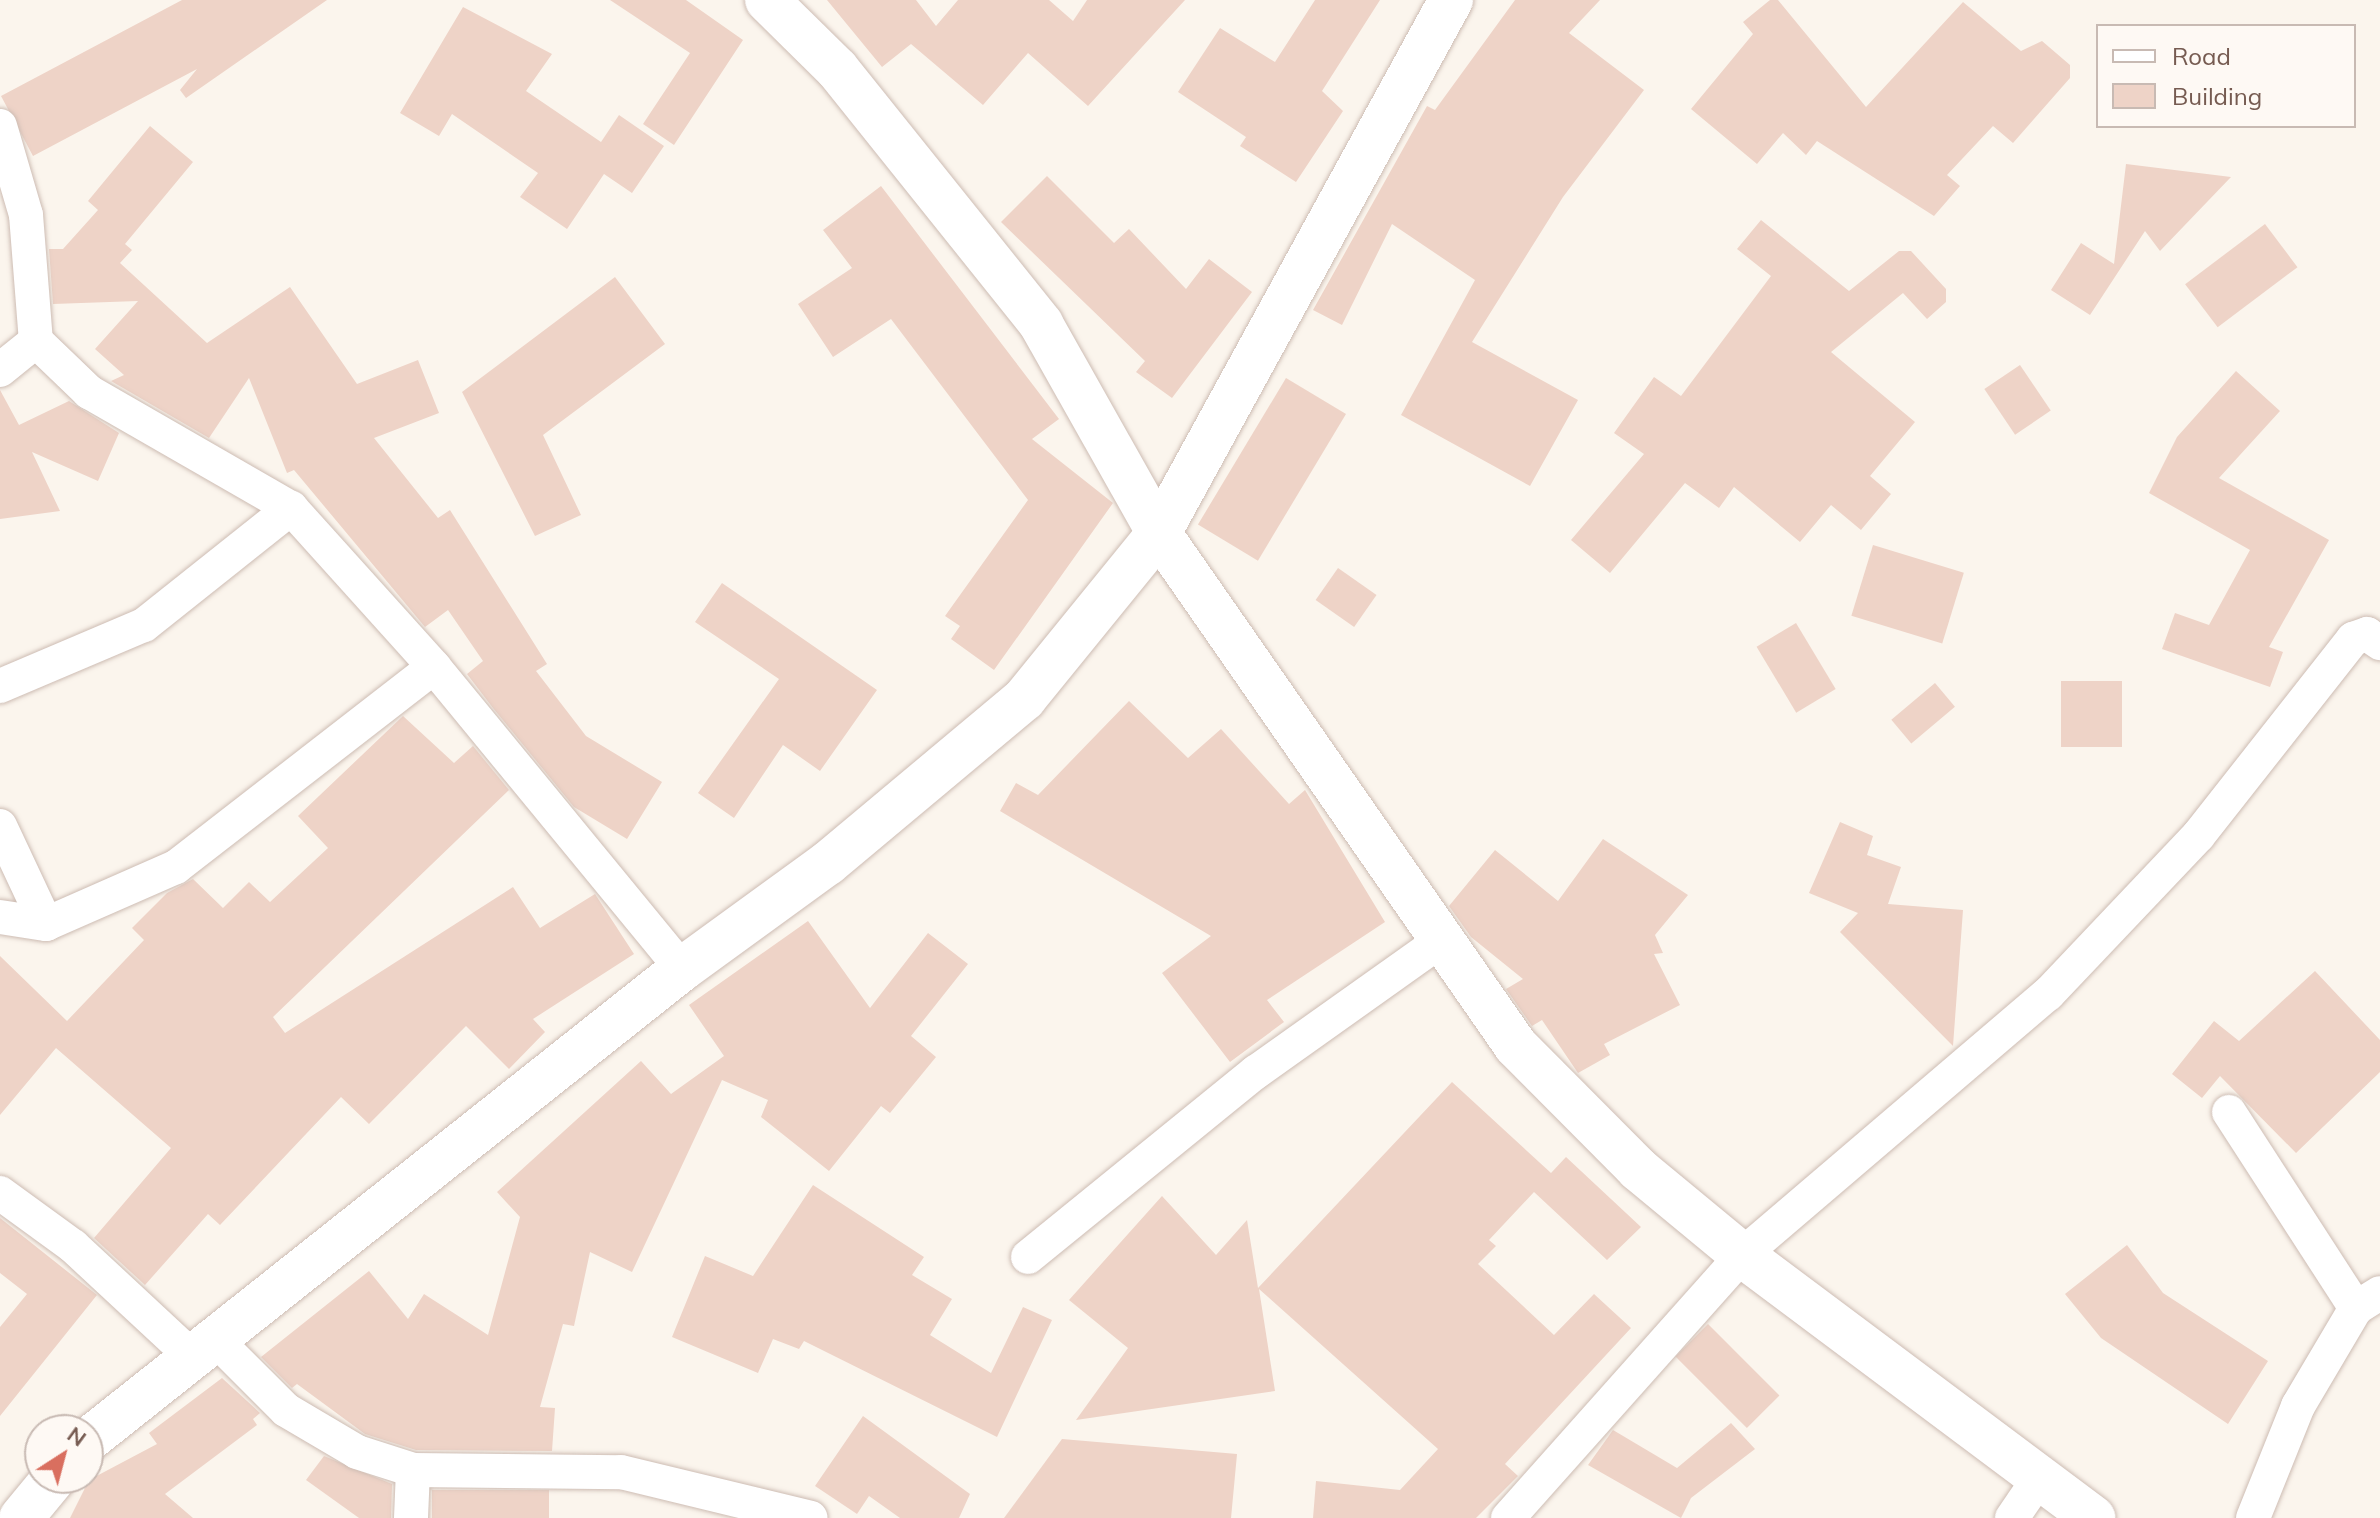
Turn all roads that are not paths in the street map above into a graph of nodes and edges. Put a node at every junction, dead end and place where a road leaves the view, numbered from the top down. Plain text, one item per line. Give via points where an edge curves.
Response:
1 (767, 0) edge
2 (1451, 0) edge
3 (0, 126) edge
4 (36, 341) junction
5 (0, 370) edge
6 (291, 508) junction
7 (1159, 533) junction
8 (2380, 643) edge
9 (434, 667) junction
10 (0, 686) edge
11 (0, 826) edge
12 (0, 917) edge
13 (46, 924) junction
14 (1440, 941) junction
15 (682, 969) junction
16 (2229, 1112) dead end
17 (0, 1193) edge
18 (1742, 1255) junction
19 (1028, 1257) dead end
20 (2368, 1300) edge
21 (201, 1346) junction
22 (104, 1427) edge
23 (413, 1470) junction
24 (2040, 1477) junction
25 (41, 1494) edge
26 (21, 1518) edge
27 (411, 1518) edge
28 (811, 1518) edge
29 (1508, 1518) edge
30 (2012, 1518) edge
31 (2094, 1518) edge
32 (2253, 1518) edge

1 - 7 street via 837,69 1041,324
2 - 7 street
3 - 4 street via 26,215
4 - 5 street
4 - 6 street via 89,392
6 - 9 street
6 - 10 street via 144,625
7 - 14 street
7 - 15 street via 1024,699 828,863
8 - 18 street via 2367,634 2353,639 2198,836 2048,994
9 - 13 street via 176,867
9 - 15 street
11 - 13 street
12 - 13 street
14 - 18 street via 1516,1046 1638,1169
14 - 19 street via 1256,1072
15 - 21 street
16 - 20 street
17 - 21 street
18 - 24 street
18 - 29 street
20 - 32 street via 2298,1406
21 - 22 street
21 - 23 street via 286,1410 357,1452
23 - 27 street
23 - 28 street via 621,1472
24 - 30 street
24 - 31 street
25 - 26 street

